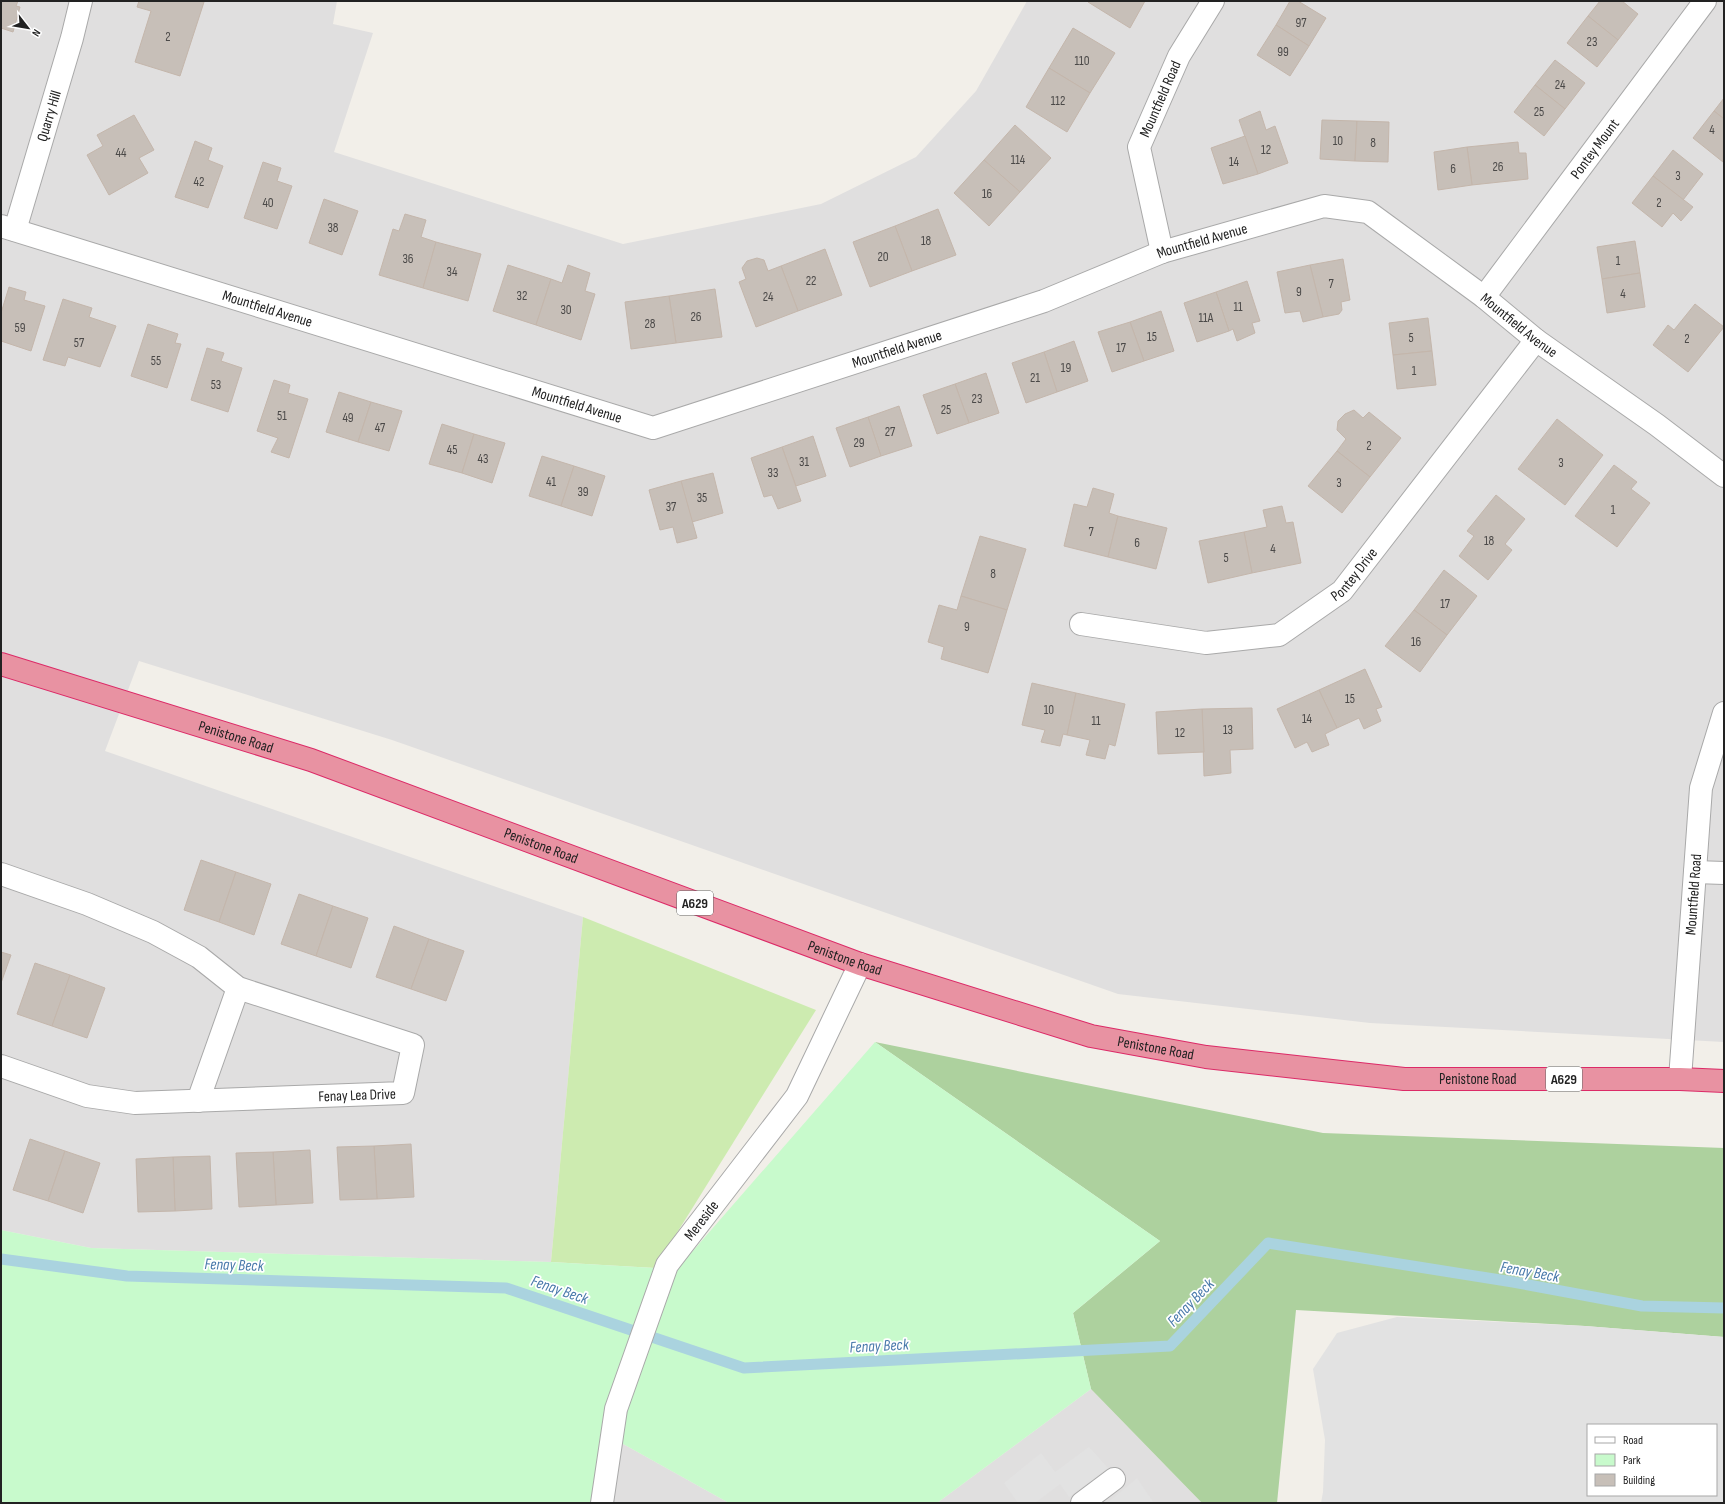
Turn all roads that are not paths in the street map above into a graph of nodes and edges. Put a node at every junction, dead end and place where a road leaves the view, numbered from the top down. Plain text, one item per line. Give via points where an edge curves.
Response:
1 (80, 1) edge
2 (1214, 1) edge
3 (1705, 1) edge
4 (8, 228) edge
5 (1162, 252) junction
6 (1484, 297) junction
7 (1536, 340) junction
8 (1724, 476) edge
9 (1081, 624) dead end
10 (1, 664) edge
11 (1724, 713) edge
12 (1695, 872) junction
13 (1724, 873) edge
14 (1, 874) edge
15 (860, 964) junction
16 (238, 988) junction
17 (1, 1066) edge
18 (1680, 1079) junction
19 (1724, 1081) edge
20 (198, 1101) junction
21 (1114, 1478) dead end
22 (602, 1503) edge
23 (1082, 1503) edge

1 - 4 street, Quarry Hill via 72,38
2 - 5 street, Mountfield Road via 1179,56 1139,147
3 - 6 street, Pontey Mount
4 - 5 street, Mountfield Avenue via 653,428 1044,301
5 - 6 street, Mountfield Avenue via 1324,206 1368,212
6 - 7 street, Mountfield Avenue
7 - 8 street, Mountfield Avenue via 1657,425
7 - 9 street, Pontey Drive via 1342,591 1279,635 1206,643
10 - 15 highway, Penistone Road / A629 via 311,760
11 - 12 street, Mountfield Road via 1701,788
12 - 13 street
12 - 18 street, Mountfield Road
14 - 16 street, Fenay Lea Drive via 87,904 153,932 199,957
15 - 18 highway, Penistone Road / A629 via 1091,1036 1206,1057 1404,1078
15 - 22 street, Mereside via 797,1096 667,1265 616,1410
16 - 20 street
16 - 20 street, Fenay Lea Drive via 413,1045 403,1093
17 - 20 street, Fenay Lea Drive via 87,1096 134,1104
18 - 19 highway, Penistone Road / A629
21 - 23 street

